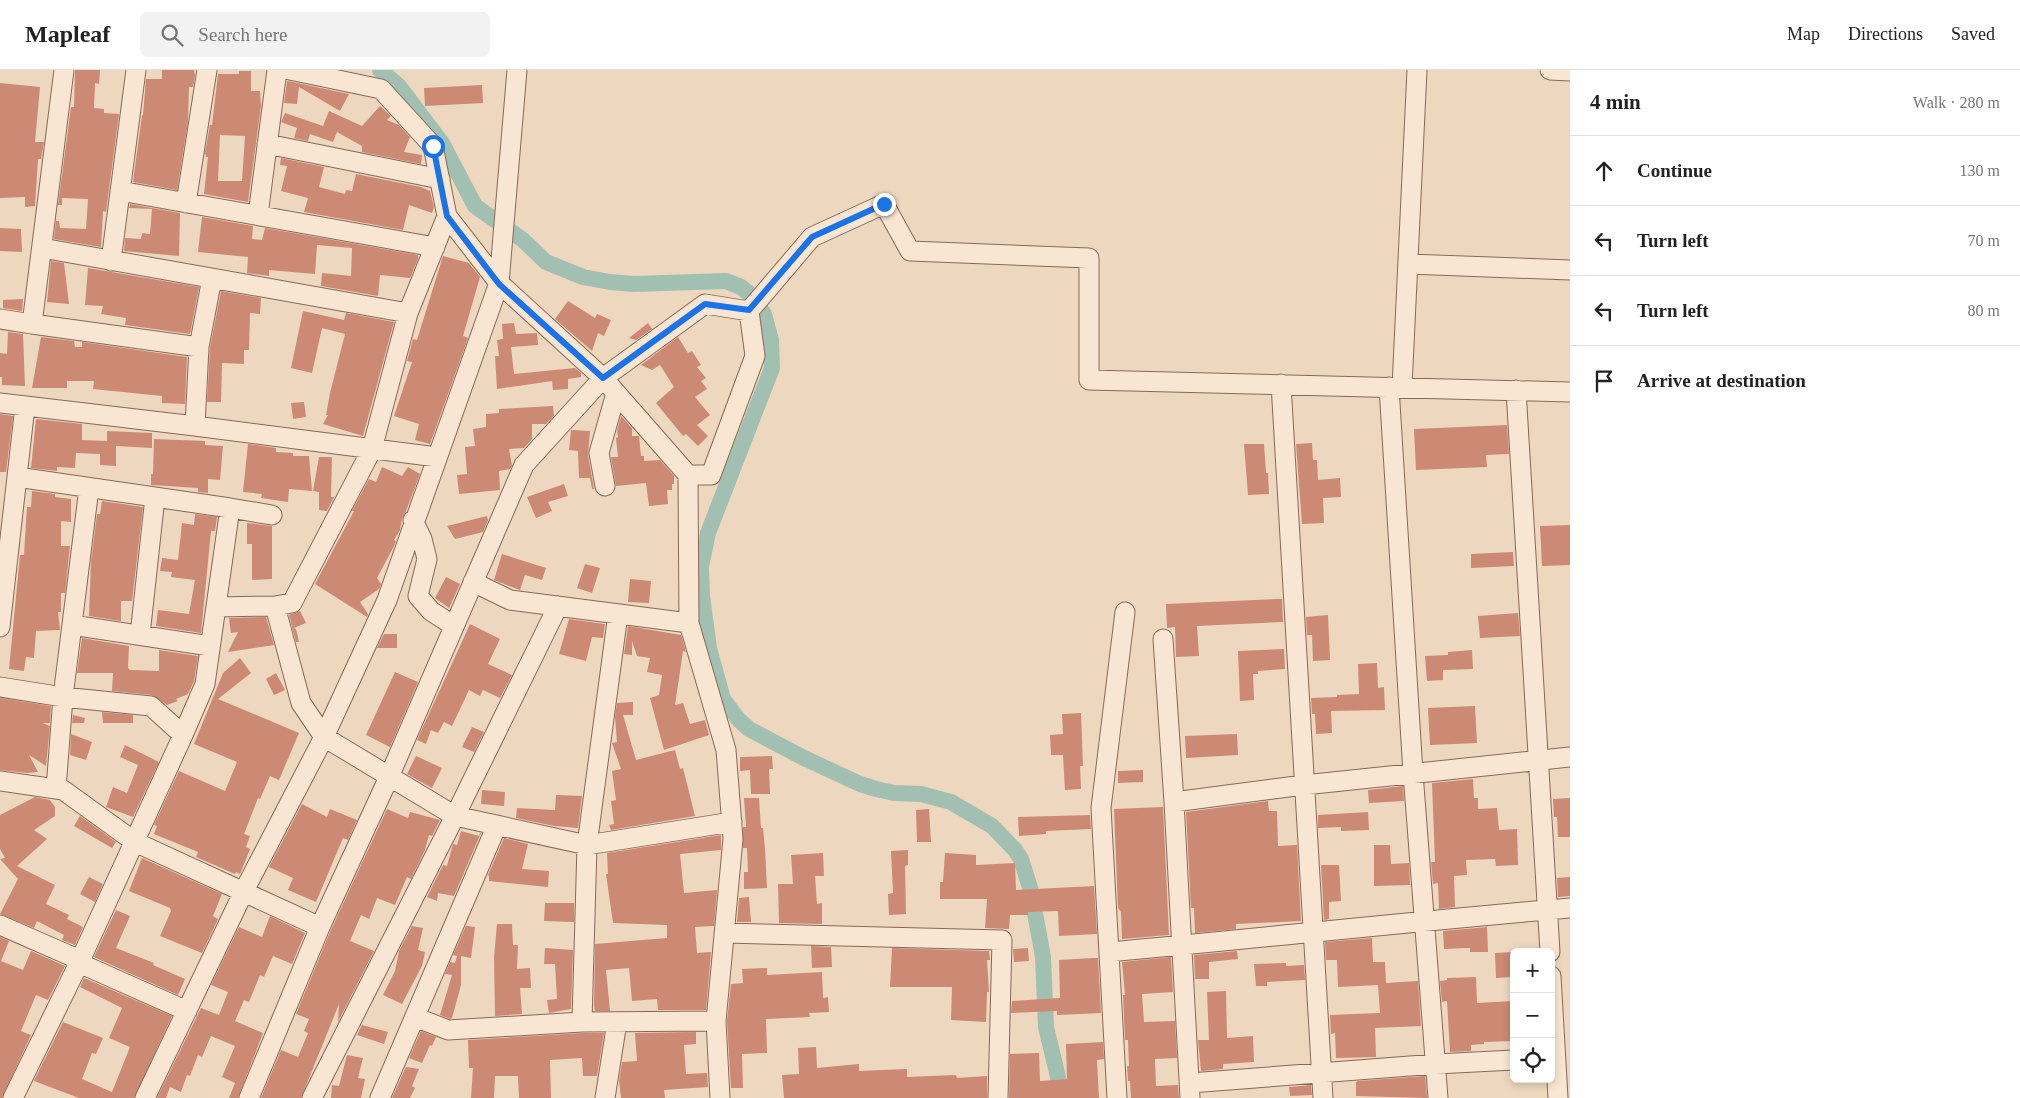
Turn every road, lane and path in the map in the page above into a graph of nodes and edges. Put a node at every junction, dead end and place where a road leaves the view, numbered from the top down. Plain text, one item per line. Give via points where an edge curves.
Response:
1 (64, 70) edge
2 (136, 70) edge
3 (207, 70) edge
4 (277, 70) edge
5 (290, 70) edge
6 (517, 70) edge
7 (1417, 70) edge
8 (1550, 70) edge
9 (1570, 71) edge
10 (267, 144) junction
11 (440, 179) junction
12 (120, 191) junction
13 (186, 203) junction
14 (258, 216) junction
15 (447, 216) junction
16 (435, 247) junction
17 (42, 248) junction
18 (111, 261) junction
19 (1408, 264) junction
20 (1570, 270) edge
21 (212, 278) junction
22 (499, 284) junction
23 (750, 310) junction
24 (408, 313) junction
25 (0, 320) edge
26 (32, 324) junction
27 (199, 347) junction
28 (603, 378) junction
29 (1281, 384) junction
30 (1395, 387) junction
31 (1516, 390) junction
32 (1570, 392) edge
33 (616, 393) junction
34 (0, 403) edge
35 (26, 406) junction
36 (195, 426) junction
37 (372, 449) junction
38 (437, 457) junction
39 (688, 476) junction
40 (17, 477) junction
41 (605, 486) dead end
42 (89, 488) junction
43 (155, 497) junction
44 (230, 508) junction
45 (272, 515) dead end
46 (413, 520) junction
47 (473, 582) junction
48 (275, 606) junction
49 (558, 606) junction
50 (216, 607) junction
51 (1125, 612) dead end
52 (618, 614) junction
53 (688, 623) junction
54 (72, 625) junction
55 (454, 626) junction
56 (0, 627) edge
57 (140, 636) junction
58 (1163, 639) dead end
59 (210, 646) junction
60 (0, 687) edge
61 (63, 697) junction
62 (183, 735) junction
63 (324, 737) junction
64 (1570, 757) edge
65 (1539, 760) junction
66 (1413, 773) junction
67 (389, 777) junction
68 (0, 781) edge
69 (1304, 785) junction
70 (56, 789) junction
71 (1174, 802) junction
72 (455, 816) junction
73 (732, 822) junction
74 (497, 826) junction
75 (134, 841) junction
76 (587, 845) junction
77 (244, 891) junction
78 (1570, 908) edge
79 (1547, 910) junction
80 (1425, 920) junction
81 (0, 925) edge
82 (320, 927) junction
83 (724, 933) junction
84 (1313, 933) junction
85 (1182, 945) junction
86 (1550, 948) edge
87 (1108, 952) junction
88 (79, 962) junction
89 (1552, 993) edge
90 (186, 1011) junction
91 (415, 1017) junction
92 (716, 1021) junction
93 (582, 1022) junction
94 (617, 1022) junction
95 (1553, 1038) edge
96 (1510, 1060) edge
97 (1436, 1064) junction
98 (1555, 1068) edge
99 (1321, 1073) junction
100 (1190, 1091) edge
101 (13, 1098) edge
102 (145, 1098) edge
103 (249, 1098) edge
104 (312, 1098) edge
105 (380, 1098) edge
106 (605, 1098) edge
107 (720, 1098) edge
108 (998, 1098) edge
109 (1117, 1098) edge
110 (1323, 1098) edge
111 (1438, 1098) edge
112 (1558, 1098) edge

1 - 17 street
2 - 12 street
3 - 13 street
4 - 10 street
5 - 11 street via 381,89 433,146
6 - 22 street
7 - 19 street
8 - 9 street
10 - 11 street
10 - 14 street
11 - 15 street
12 - 13 street
12 - 18 street
13 - 14 street
14 - 16 street
15 - 16 street
15 - 22 street
16 - 24 street
17 - 18 street
17 - 26 street
18 - 21 street
19 - 20 street
19 - 30 street
21 - 24 street
21 - 27 street
22 - 28 street
22 - 38 street
23 - 28 street via 705,304
23 - 29 street via 812,237 884,204 910,251 1089,258 1089,380
23 - 39 street via 755,356 711,476
24 - 37 street
25 - 26 street
26 - 27 street
27 - 36 street
28 - 33 street
28 - 47 street via 524,464
29 - 30 street
29 - 69 street
30 - 31 street
30 - 66 street
31 - 32 street
31 - 65 street
33 - 39 street
33 - 41 street via 599,453
34 - 35 street
35 - 36 street
35 - 40 street
36 - 37 street
37 - 38 street
37 - 48 street via 292,603
38 - 46 street
39 - 53 street
40 - 42 street
40 - 56 street
42 - 43 street
42 - 54 street
43 - 44 street
43 - 57 street
44 - 45 street
44 - 50 street
46 - 55 street via 427,559 418,596 430,611
46 - 63 street via 386,600
47 - 49 street via 510,600
47 - 55 street
48 - 50 street
48 - 63 street via 301,703
49 - 52 street
49 - 72 street
50 - 59 street
51 - 87 street via 1101,808
52 - 53 street
52 - 76 street
53 - 73 street via 726,750
54 - 57 street
54 - 61 street
55 - 67 street
57 - 59 street
58 - 71 street
59 - 62 street via 205,684
60 - 61 street
61 - 62 street via 151,706
61 - 70 street
62 - 75 street
63 - 67 street
63 - 77 street
64 - 65 street
65 - 66 street
65 - 79 street
66 - 69 street
66 - 80 street
67 - 72 street
67 - 82 street
68 - 70 street
69 - 71 street
69 - 84 street
70 - 75 street via 64,790
71 - 85 street
72 - 74 street
72 - 104 street
73 - 76 street
73 - 83 street
74 - 76 street
74 - 91 street
75 - 77 street
75 - 88 street
76 - 93 street
77 - 82 street
77 - 90 street
78 - 79 street
79 - 80 street
79 - 86 street
80 - 84 street
80 - 97 street
81 - 88 street
82 - 103 street
83 - 92 street
83 - 108 street via 1002,940
84 - 85 street
84 - 99 street
85 - 87 street
85 - 100 street
87 - 109 street
88 - 90 street
88 - 101 street
89 - 95 street
90 - 102 street
91 - 93 street via 448,1030
91 - 105 street
92 - 94 street
92 - 107 street
93 - 94 street
94 - 106 street
96 - 97 street
97 - 99 street
97 - 111 street
98 - 112 street
99 - 100 street
99 - 110 street

